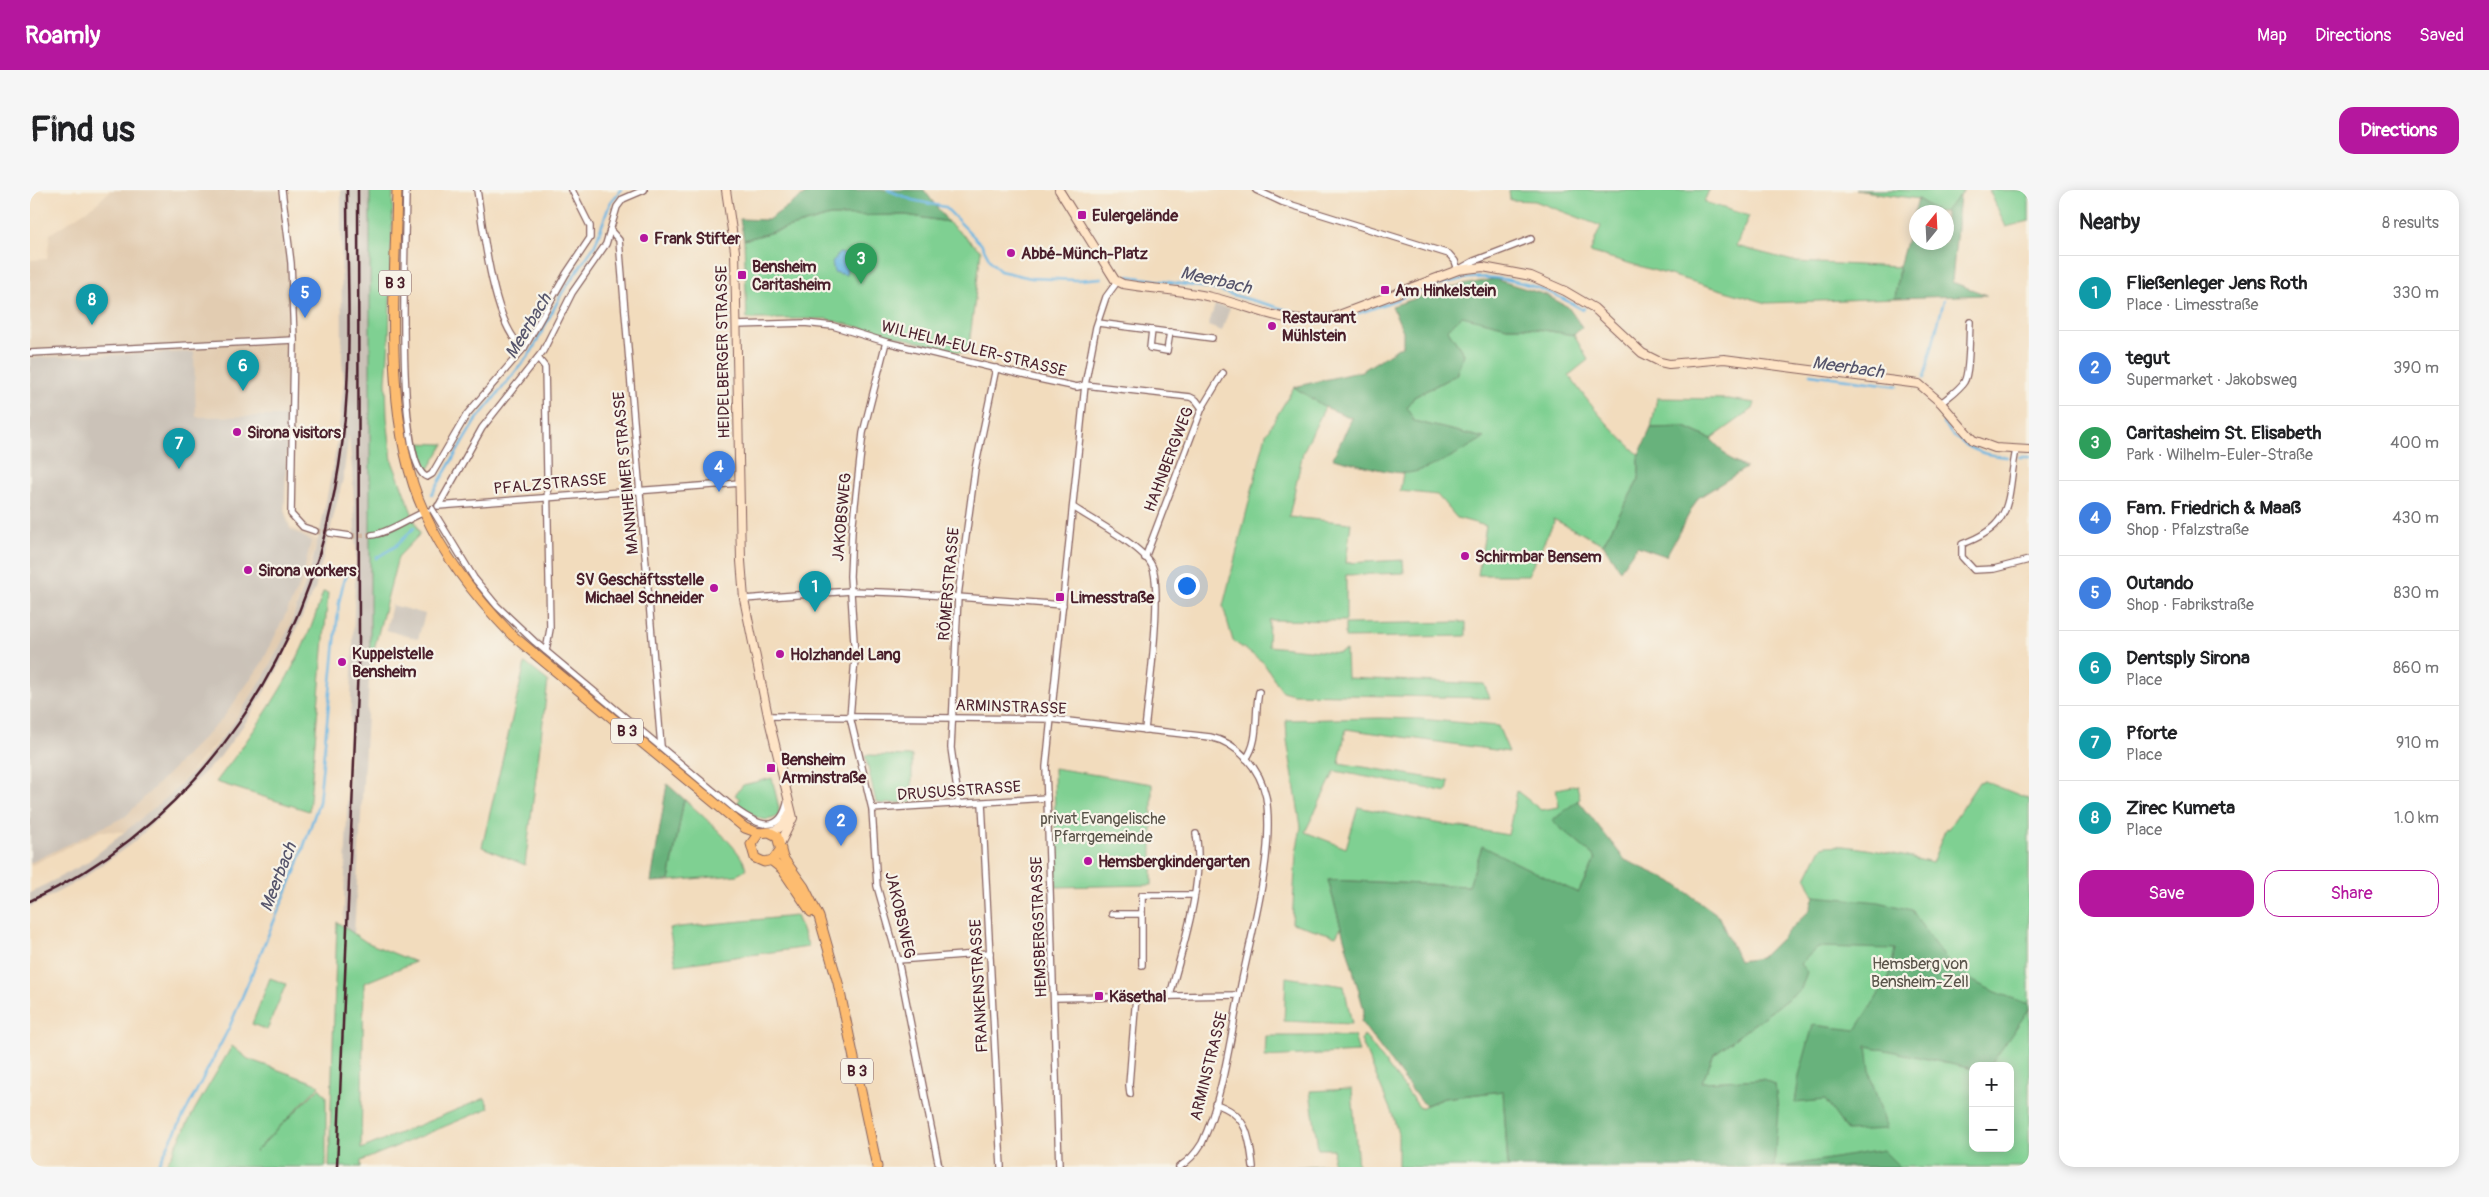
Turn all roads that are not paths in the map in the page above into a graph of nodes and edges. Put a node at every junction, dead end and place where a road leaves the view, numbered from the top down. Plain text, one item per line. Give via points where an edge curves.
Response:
1 (282, 190) edge
2 (397, 190) edge
3 (406, 190) edge
4 (477, 190) edge
5 (572, 190) edge
6 (644, 190) edge
7 (726, 190) edge
8 (1059, 190) edge
9 (1256, 190) edge
10 (610, 230) junction
11 (1531, 239) dead end
12 (1458, 270) junction
13 (1117, 282) junction
14 (1970, 322) dead end
15 (1098, 323) junction
16 (736, 325) junction
17 (1152, 330) junction
18 (1170, 332) junction
19 (1212, 338) dead end
20 (294, 340) junction
21 (886, 342) junction
22 (524, 348) junction
23 (30, 353) edge
24 (538, 358) junction
25 (996, 368) junction
26 (1222, 373) dead end
27 (1085, 385) junction
28 (1941, 403) junction
29 (1202, 408) junction
30 (2016, 450) junction
31 (2029, 450) edge
32 (740, 483) junction
33 (641, 489) junction
34 (548, 497) junction
35 (439, 506) junction
36 (1073, 507) junction
37 (428, 510) junction
38 (315, 531) tunnel mouth
39 (330, 533) tunnel mouth
40 (372, 535) tunnel mouth
41 (350, 536) tunnel mouth
42 (1145, 558) junction
43 (2029, 560) edge
44 (851, 591) junction
45 (958, 596) junction
46 (744, 599) junction
47 (1063, 606) junction
48 (546, 651) junction
49 (1259, 692) dead end
50 (768, 716) junction
51 (850, 717) junction
52 (951, 718) junction
53 (1050, 719) junction
54 (1145, 730) junction
55 (661, 746) junction
56 (1246, 758) junction
57 (788, 796) junction
58 (1047, 798) junction
59 (982, 803) junction
60 (959, 804) junction
61 (872, 809) junction
62 (791, 810) junction
63 (1196, 834) dead end
64 (760, 835) junction
65 (781, 846) junction
66 (772, 861) junction
67 (1193, 894) junction
68 (1112, 914) dead end
69 (1142, 914) junction
70 (824, 934) junction
71 (990, 953) junction
72 (898, 960) junction
73 (1142, 965) dead end
74 (1239, 995) junction
75 (1136, 996) junction
76 (1170, 996) junction
77 (1054, 998) junction
78 (1130, 1094) dead end
79 (1215, 1104) junction
80 (877, 1167) edge
81 (939, 1167) edge
82 (1001, 1167) edge
83 (1059, 1167) edge
84 (1179, 1167) edge
85 (1253, 1167) edge

1 - 20 street via 291,263
2 - 37 main road, B 3 via 395,376 408,462
3 - 22 street via 403,359 406,396 421,473 427,477 432,474 467,414
4 - 22 street via 489,267 502,314 515,342
5 - 22 street via 590,226 590,238
6 - 10 street via 623,199
7 - 16 street, HEIDELBERGER STRASSE via 735,251
8 - 13 street
9 - 12 street via 1282,202 1449,254
10 - 24 street via 606,244 572,293
10 - 33 street, MANNHEIMER STRASSE via 619,240
11 - 12 street
12 - 13 street via 1330,318 1314,320 1286,320 1211,297
12 - 28 street via 1483,267 1531,276 1558,288 1594,308 1642,353 1660,362 1724,359 1890,378 1919,384
13 - 15 street, HEMSBERGSTRASSE via 1106,297
14 - 28 street via 1968,370 1964,382
15 - 17 street
15 - 27 street, HEMSBERGSTRASSE
16 - 21 street, WILHELM-EULER-STRASSE via 825,325
16 - 32 street, HEIDELBERGER STRASSE
17 - 18 street
17 - 18 street via 1150,348 1167,350
18 - 19 street
20 - 23 street
20 - 38 street via 291,514 304,527
21 - 25 street, WILHELM-EULER-STRASSE
21 - 44 street, JAKOBSWEG via 863,433 852,531
24 - 34 street via 545,367
24 - 35 street via 482,428
25 - 27 street, WILHELM-EULER-STRASSE via 1057,384
25 - 45 street, RÖMERSTRASSE via 975,469
26 - 29 street, HAHNBERGWEG
27 - 29 street, WILHELM-EULER-STRASSE via 1190,397
27 - 36 street, HEMSBERGSTRASSE
28 - 30 street via 1973,440 1995,448
29 - 42 street, HAHNBERGWEG
30 - 31 street
30 - 43 street via 2011,489 2003,514 1988,533 1962,544 1962,557 1974,570 1994,569
32 - 33 street, PFALZSTRASSE
32 - 46 street, HEIDELBERGER STRASSE
33 - 34 street, PFALZSTRASSE
33 - 55 street, MANNHEIMER STRASSE
34 - 35 street, PFALZSTRASSE
34 - 48 street via 550,628
35 - 37 street, PFALZSTRASSE
36 - 42 street via 1127,542
36 - 47 street, HEMSBERGSTRASSE
37 - 40 street, PFALZSTRASSE
37 - 48 street via 497,606
37 - 64 main road, B 3 via 457,570 512,635 745,828
39 - 41 street
42 - 54 street via 1152,566 1156,601
44 - 45 street
44 - 46 street
44 - 51 street, JAKOBSWEG via 855,659
45 - 47 street
45 - 52 street, RÖMERSTRASSE
46 - 50 street, HEIDELBERGER STRASSE
47 - 53 street, HEMSBERGSTRASSE
48 - 55 street
49 - 56 street via 1252,750
50 - 51 street, ARMINSTRASSE
50 - 57 street, HEIDELBERGER STRASSE
51 - 52 street, ARMINSTRASSE
51 - 61 street, JAKOBSWEG
52 - 53 street, ARMINSTRASSE
52 - 60 street, RÖMERSTRASSE via 951,748
53 - 54 street, ARMINSTRASSE
53 - 58 street, HEMSBERGSTRASSE
54 - 56 street, ARMINSTRASSE via 1219,739
55 - 57 street via 735,809 760,824 772,824 780,818
56 - 74 street, ARMINSTRASSE via 1262,784 1267,826 1262,877
57 - 62 street, HEIDELBERGER STRASSE
58 - 59 street, DRUSUSSTRASSE
58 - 77 street, HEMSBERGSTRASSE
59 - 60 street, DRUSUSSTRASSE
59 - 71 street, FRANKENSTRASSE
60 - 61 street, DRUSUSSTRASSE
61 - 72 street, JAKOBSWEG via 877,886
62 - 64 street via 776,831
62 - 65 street, HEIDELBERGER STRASSE via 791,822
63 - 67 street via 1199,852
64 - 65 main road, B 3 via 777,836
64 - 66 main road, B 3 via 751,849 755,858
65 - 66 main road, HEIDELBERGER STRASSE
65 - 70 main road, B 3 via 783,858 814,905
66 - 70 main road, B 3 via 779,865 798,890
67 - 69 street via 1142,896
67 - 76 street
68 - 69 street
69 - 73 street
70 - 80 main road, B 3 via 838,983
71 - 72 street
71 - 82 street, FRANKENSTRASSE
72 - 81 street, JAKOBSWEG
74 - 76 street
74 - 79 street, ARMINSTRASSE
75 - 76 street
75 - 77 street
75 - 78 street
77 - 83 street, HEMSBERGSTRASSE
79 - 84 street, ARMINSTRASSE via 1197,1151
79 - 85 street via 1234,1112 1243,1124 1251,1144

